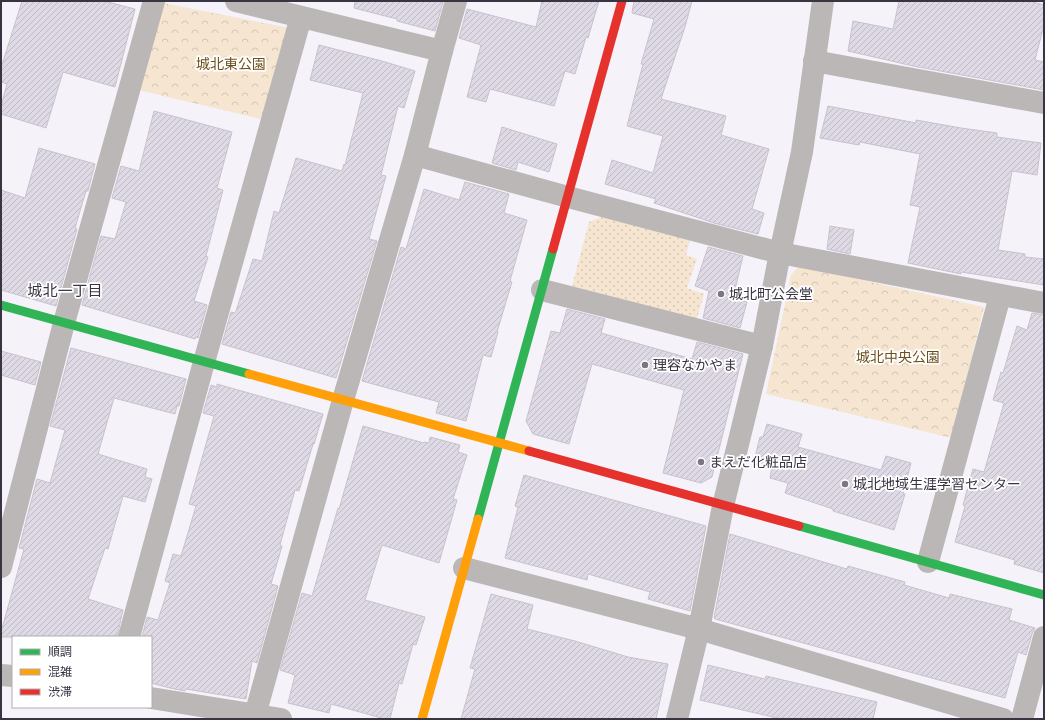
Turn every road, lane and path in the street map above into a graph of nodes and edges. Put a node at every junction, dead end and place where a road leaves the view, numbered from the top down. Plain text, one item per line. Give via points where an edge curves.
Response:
1 (154, 1) edge
2 (236, 1) edge
3 (456, 1) edge
4 (622, 1) edge
5 (823, 1) edge
6 (301, 17) junction
7 (442, 51) junction
8 (814, 61) junction
9 (1044, 103) edge
10 (415, 155) junction
11 (568, 197) junction
12 (780, 253) junction
13 (542, 290) junction
14 (1000, 296) junction
15 (1044, 303) edge
16 (1, 305) edge
17 (64, 323) junction
18 (762, 346) junction
19 (204, 362) junction
20 (343, 400) junction
21 (499, 444) junction
22 (723, 506) junction
23 (928, 562) junction
24 (1, 567) edge
25 (464, 568) junction
26 (1044, 595) edge
27 (699, 629) junction
28 (129, 636) edge
29 (1044, 637) edge
30 (1, 675) edge
31 (12, 676) edge
32 (152, 698) edge
33 (255, 715) junction
34 (281, 719) edge
35 (422, 719) edge
36 (677, 719) edge
37 (1003, 719) edge
38 (1022, 719) edge

1 - 17 street
2 - 6 street
3 - 7 street
4 - 11 street
5 - 8 street
6 - 7 street
6 - 19 street
7 - 10 street
8 - 9 street
8 - 12 street via 802,152
10 - 11 street
10 - 20 street
11 - 12 street
11 - 13 street
12 - 14 street
12 - 18 street
13 - 18 street
13 - 21 street
14 - 15 street
14 - 23 street
16 - 17 street
17 - 19 street
17 - 24 street
18 - 22 street
19 - 20 street
19 - 28 street
20 - 21 street
20 - 33 street
21 - 22 street
21 - 25 street
22 - 23 street
22 - 27 street
23 - 26 street
25 - 27 street
25 - 35 street
27 - 36 street
27 - 37 street
29 - 38 street
30 - 31 street
32 - 33 street
33 - 34 street

